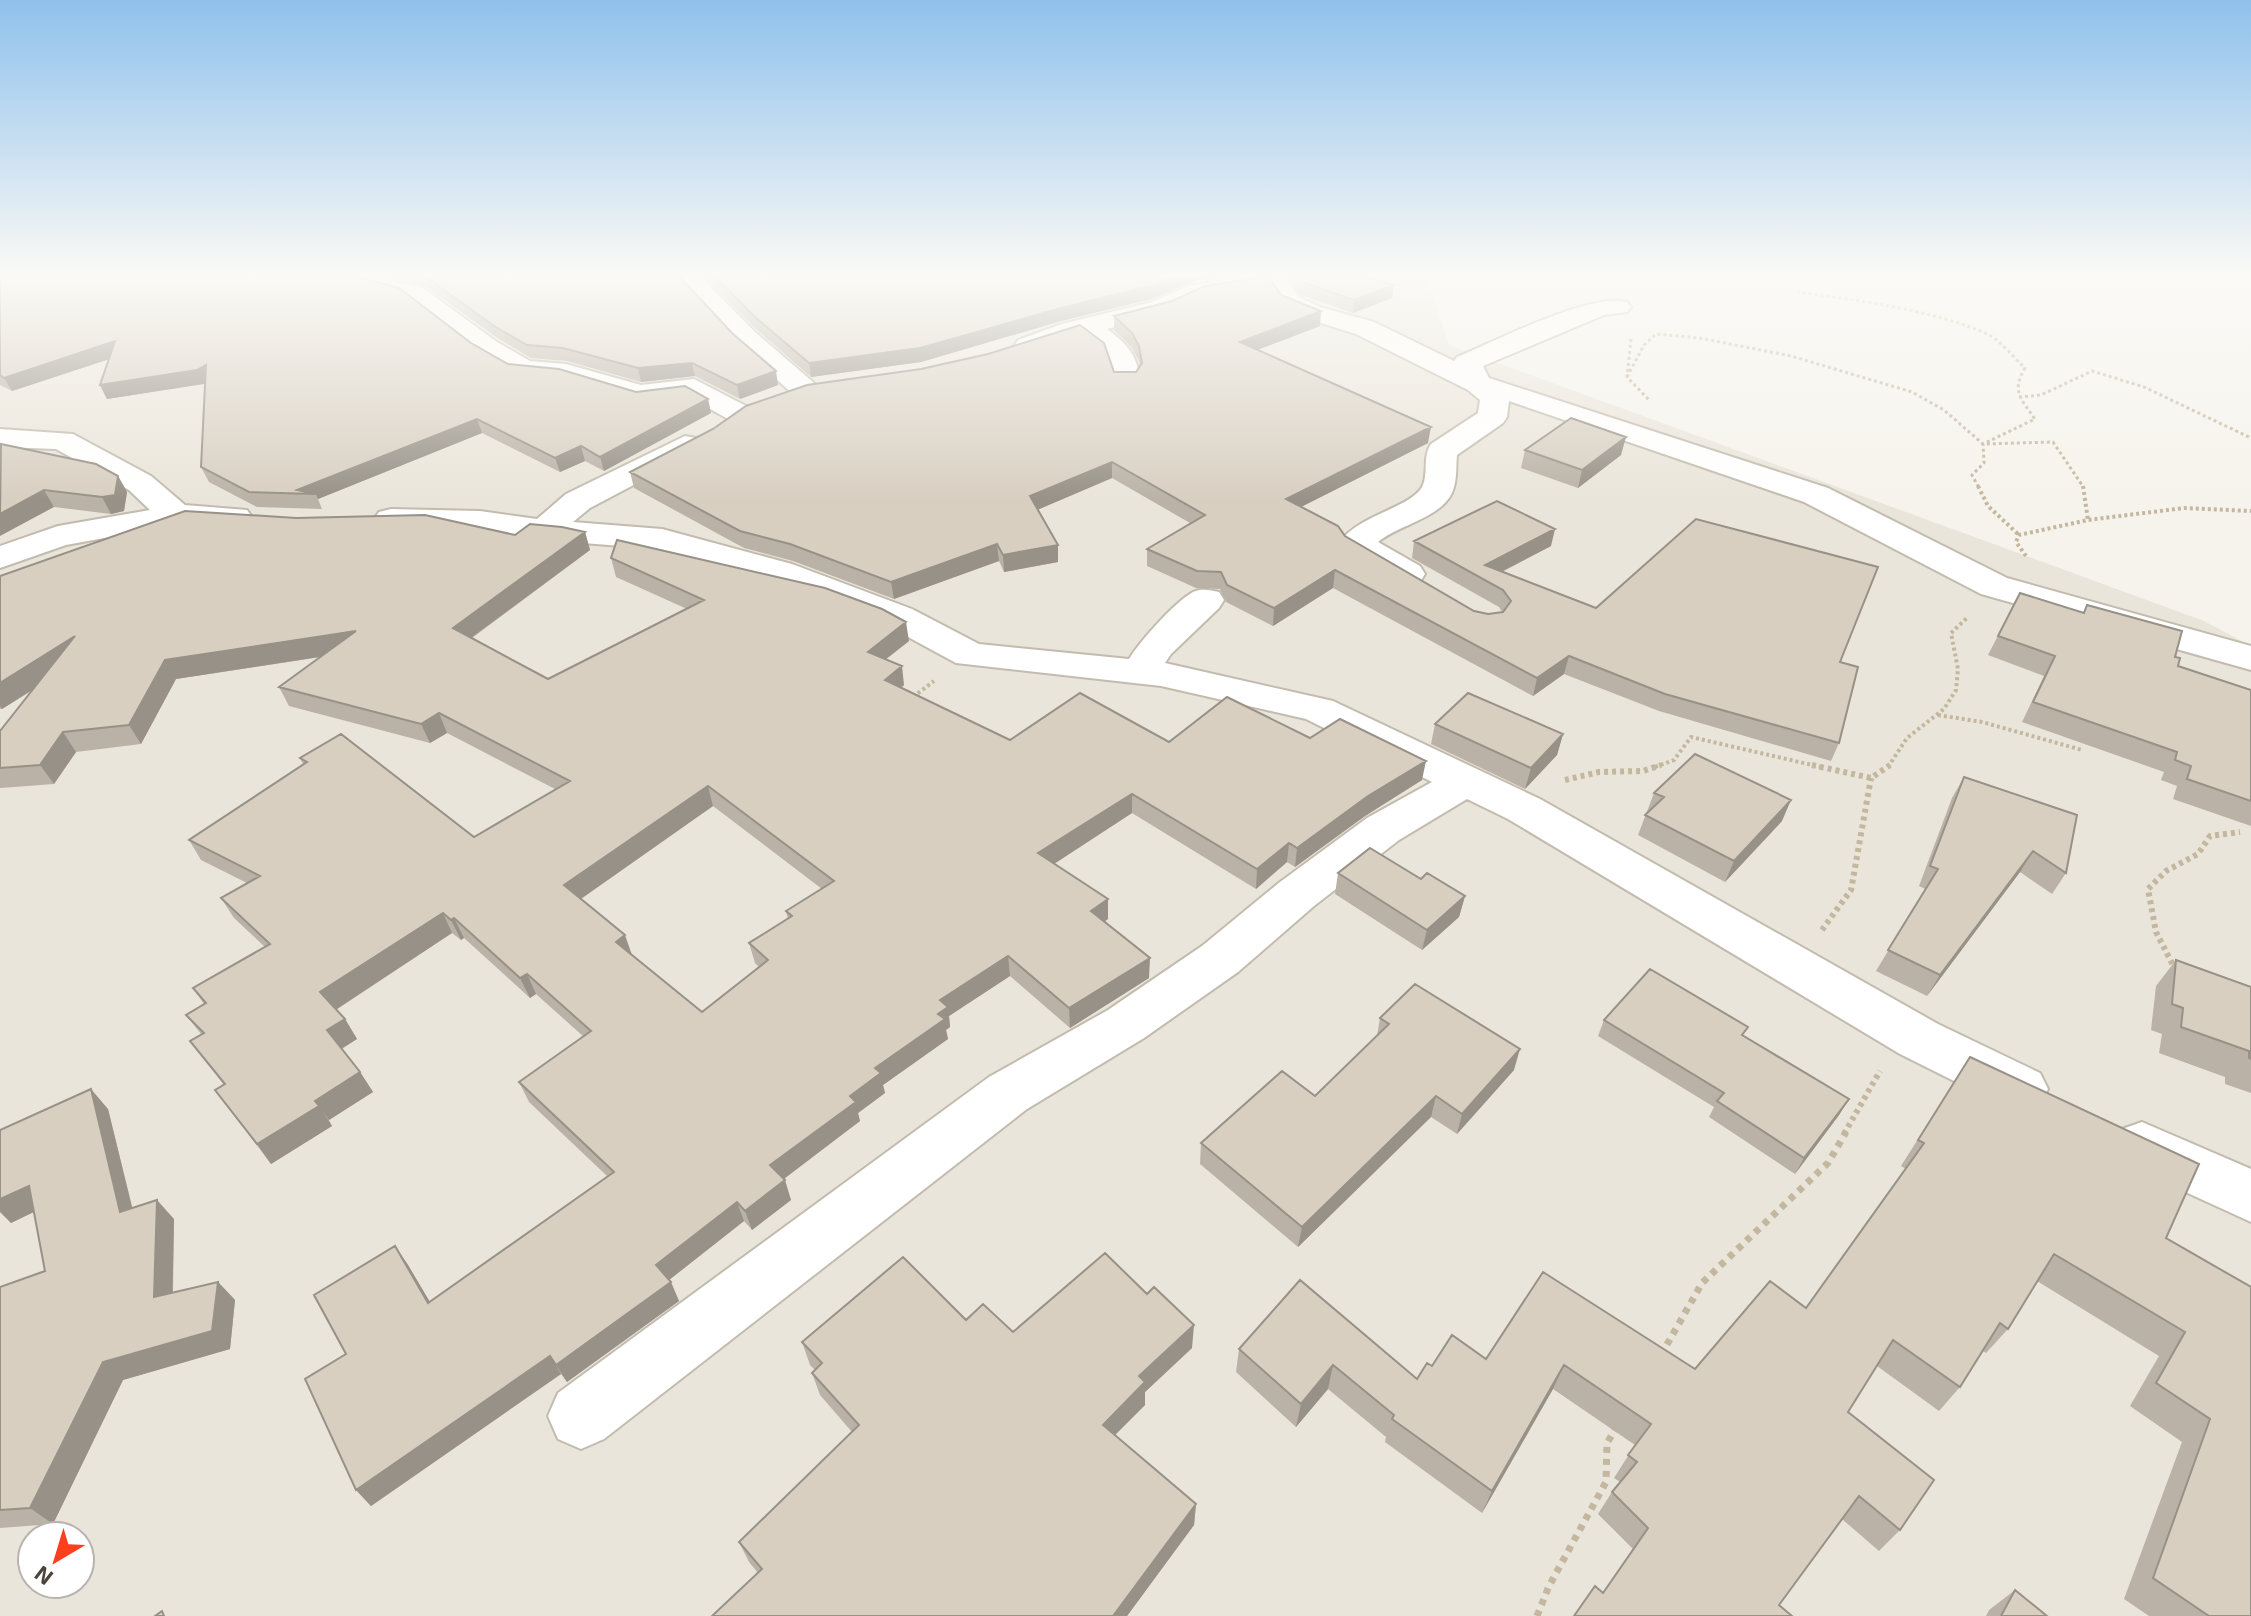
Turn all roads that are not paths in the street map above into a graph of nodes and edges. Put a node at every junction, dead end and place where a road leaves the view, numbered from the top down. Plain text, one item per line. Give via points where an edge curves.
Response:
1 (491, 350) edge
2 (746, 350) edge
3 (1012, 350) edge
4 (1118, 350) edge
5 (1410, 350) edge
6 (1497, 350) edge
7 (1007, 352) edge
8 (1125, 378) edge
9 (1478, 384) junction
10 (835, 385) edge
11 (771, 401) junction
12 (0, 438) edge
13 (176, 515) junction
14 (274, 520) edge
15 (362, 520) edge
16 (544, 530) junction
17 (0, 558) edge
18 (1436, 591) edge
19 (1206, 600) dead end
20 (2251, 658) edge
21 (1141, 672) junction
22 (1466, 781) junction
23 (2251, 1196) edge
24 (581, 1416) dead end

1 - 11 street via 524,369 566,372 640,394 694,388
2 - 11 street
3 - 7 street
4 - 8 street via 1126,364
5 - 9 street
6 - 9 street via 1467,363
9 - 18 street via 1495,397 1492,417 1442,451 1438,489 1423,504 1356,543
9 - 20 street via 1816,495 1994,586 2027,580
10 - 11 street
11 - 16 street via 578,501
12 - 13 street via 62,440 140,483
13 - 14 street
13 - 17 street via 58,536
15 - 16 street via 480,521
16 - 21 street via 662,539 731,556 899,617 970,655
19 - 21 street via 1155,648
21 - 22 street via 1319,710
22 - 23 street via 1524,809 1938,1049
22 - 24 street via 1383,829 1220,959 1126,1024 1008,1093

